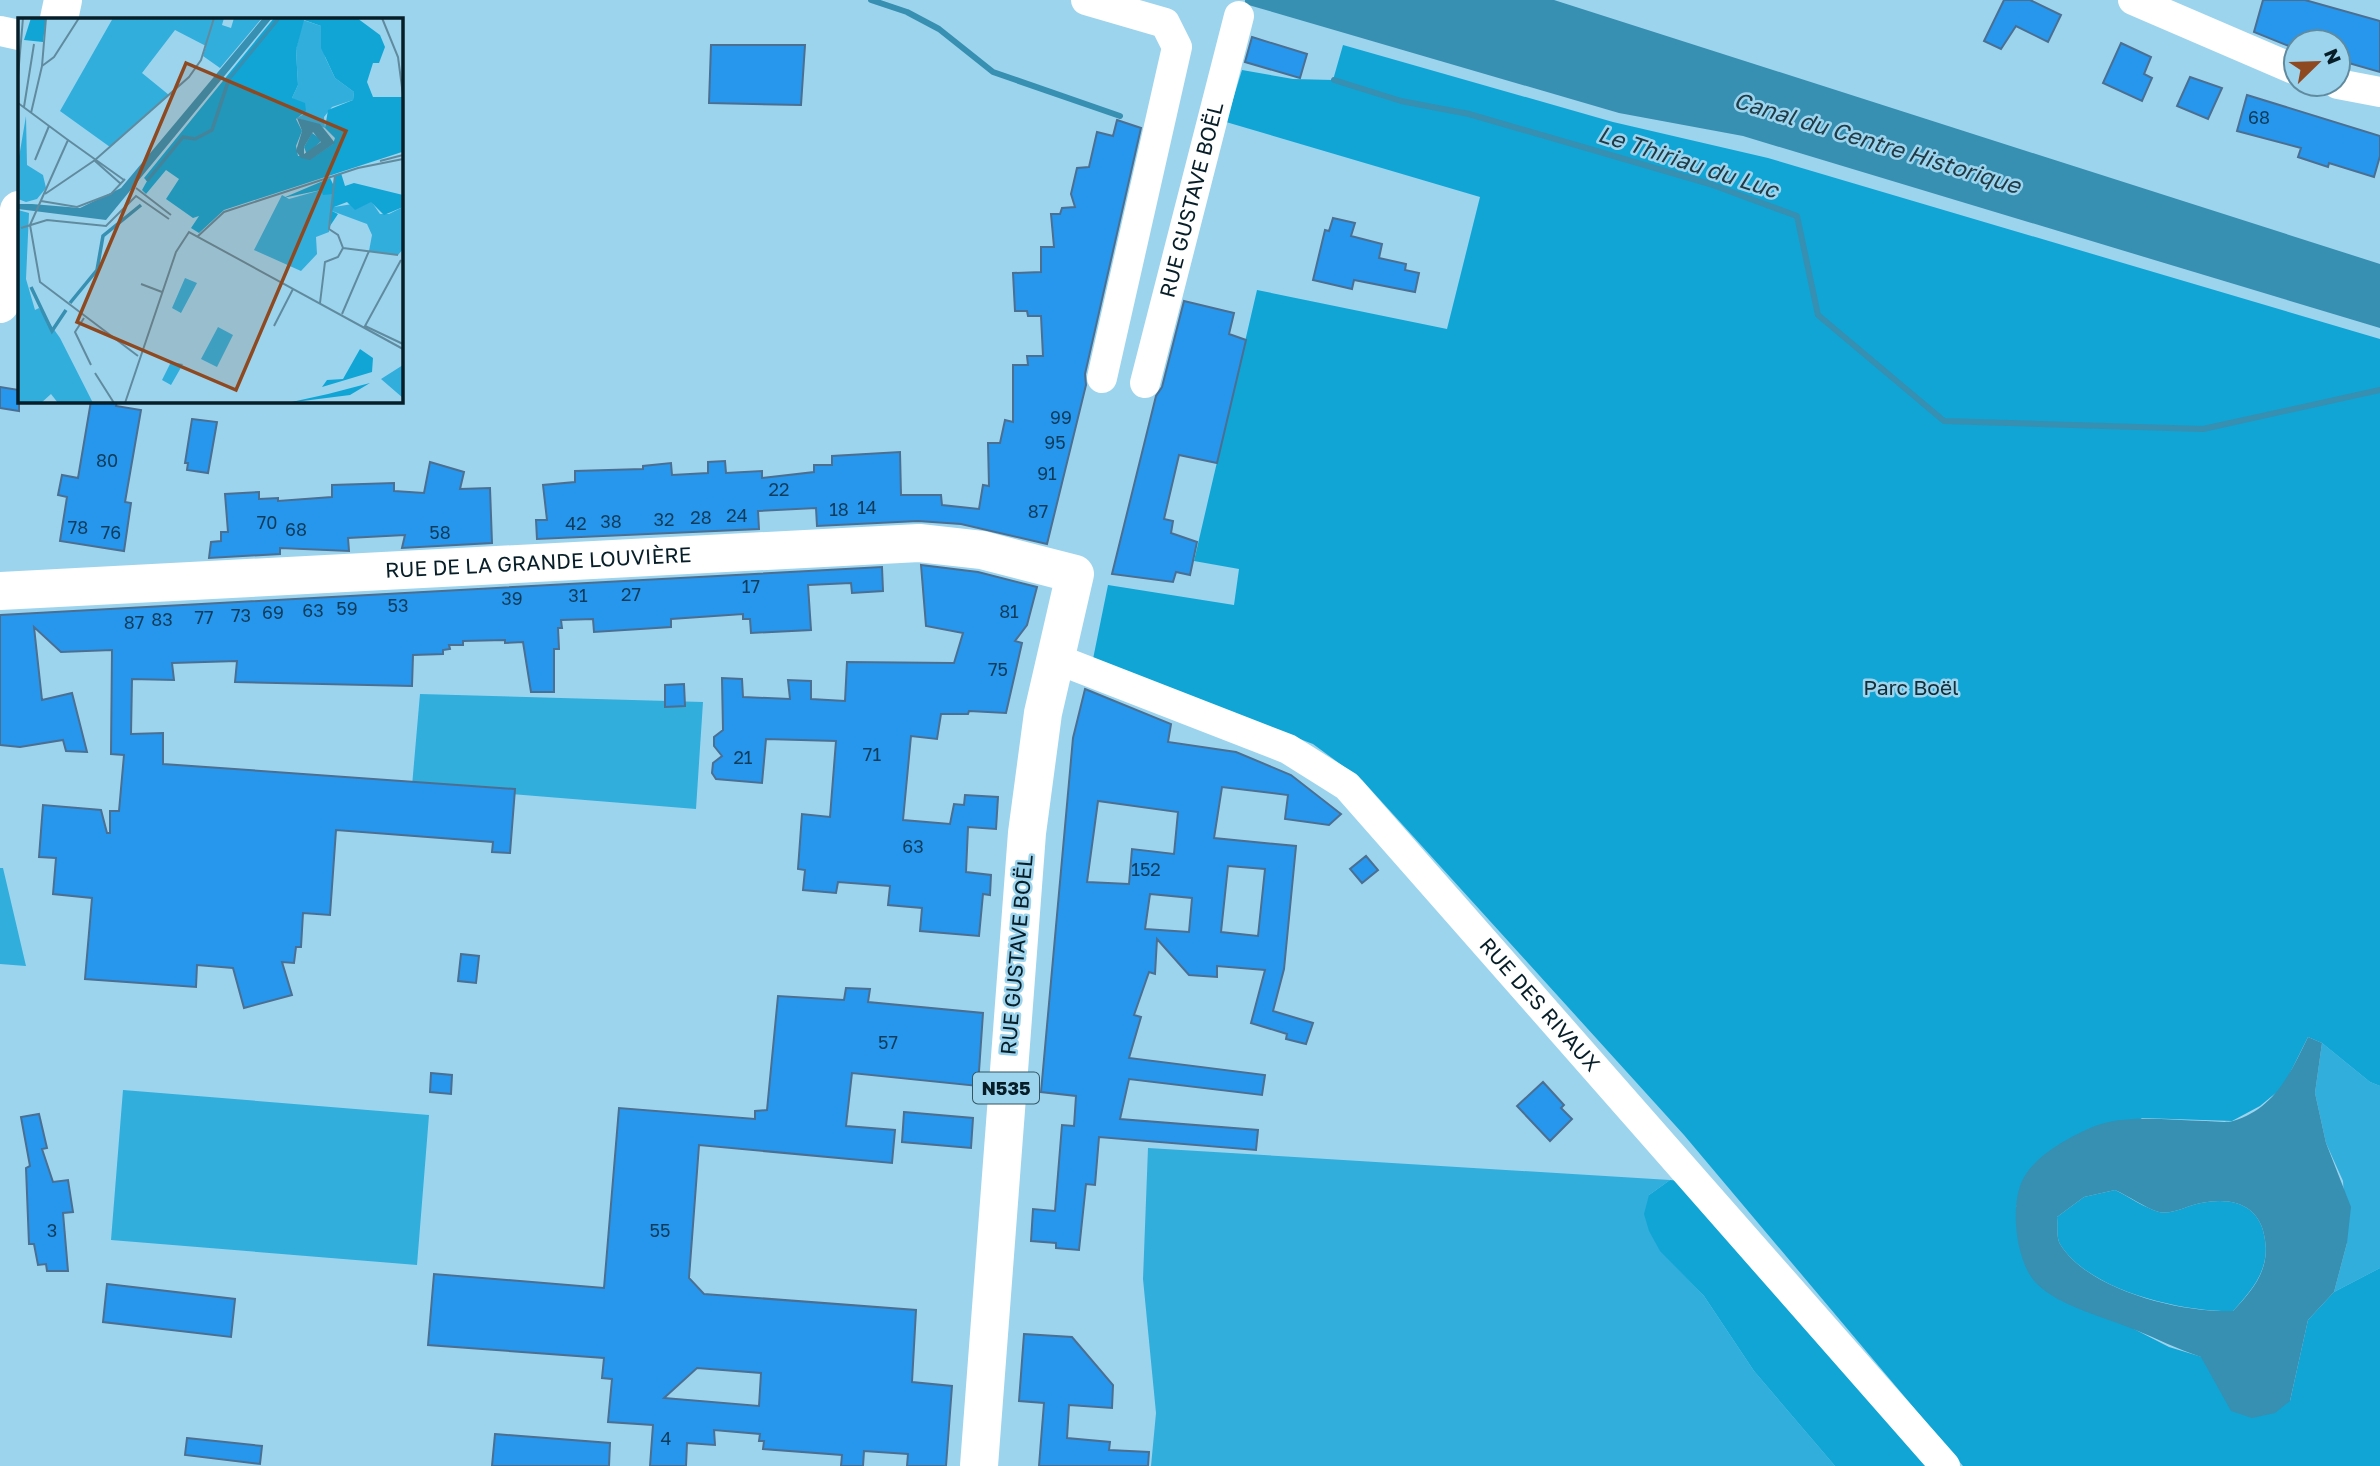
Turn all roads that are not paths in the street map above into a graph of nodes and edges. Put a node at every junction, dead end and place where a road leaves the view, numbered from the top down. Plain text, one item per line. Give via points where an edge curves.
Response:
1 (63, 0) edge
2 (1086, 0) edge
3 (2133, 0) edge
4 (1239, 16) dead end
5 (59, 18) edge
6 (0, 31) edge
7 (18, 35) edge
8 (2282, 64) edge
9 (2352, 87) edge
10 (2380, 92) edge
11 (18, 215) edge
12 (0, 304) edge
13 (1102, 378) dead end
14 (1145, 383) dead end
15 (1075, 574) joint
16 (0, 591) edge
17 (1054, 658) junction
18 (979, 1466) edge
19 (1945, 1466) edge

1 - 5 main road
2 - 13 street via 1165,23 1177,47
3 - 8 street
4 - 14 street, RUE GUSTAVE BOËL
6 - 7 street
9 - 10 street
11 - 12 main road
15 - 16 main road, RUE DE LA GRANDE LOUVIÈRE via 982,550 919,543
15 - 17 main road, RUE GUSTAVE BOËL / N535
17 - 18 main road, RUE GUSTAVE BOËL / N535 via 1027,833
17 - 19 street, RUE DES RIVAUX via 1288,749 1347,786

